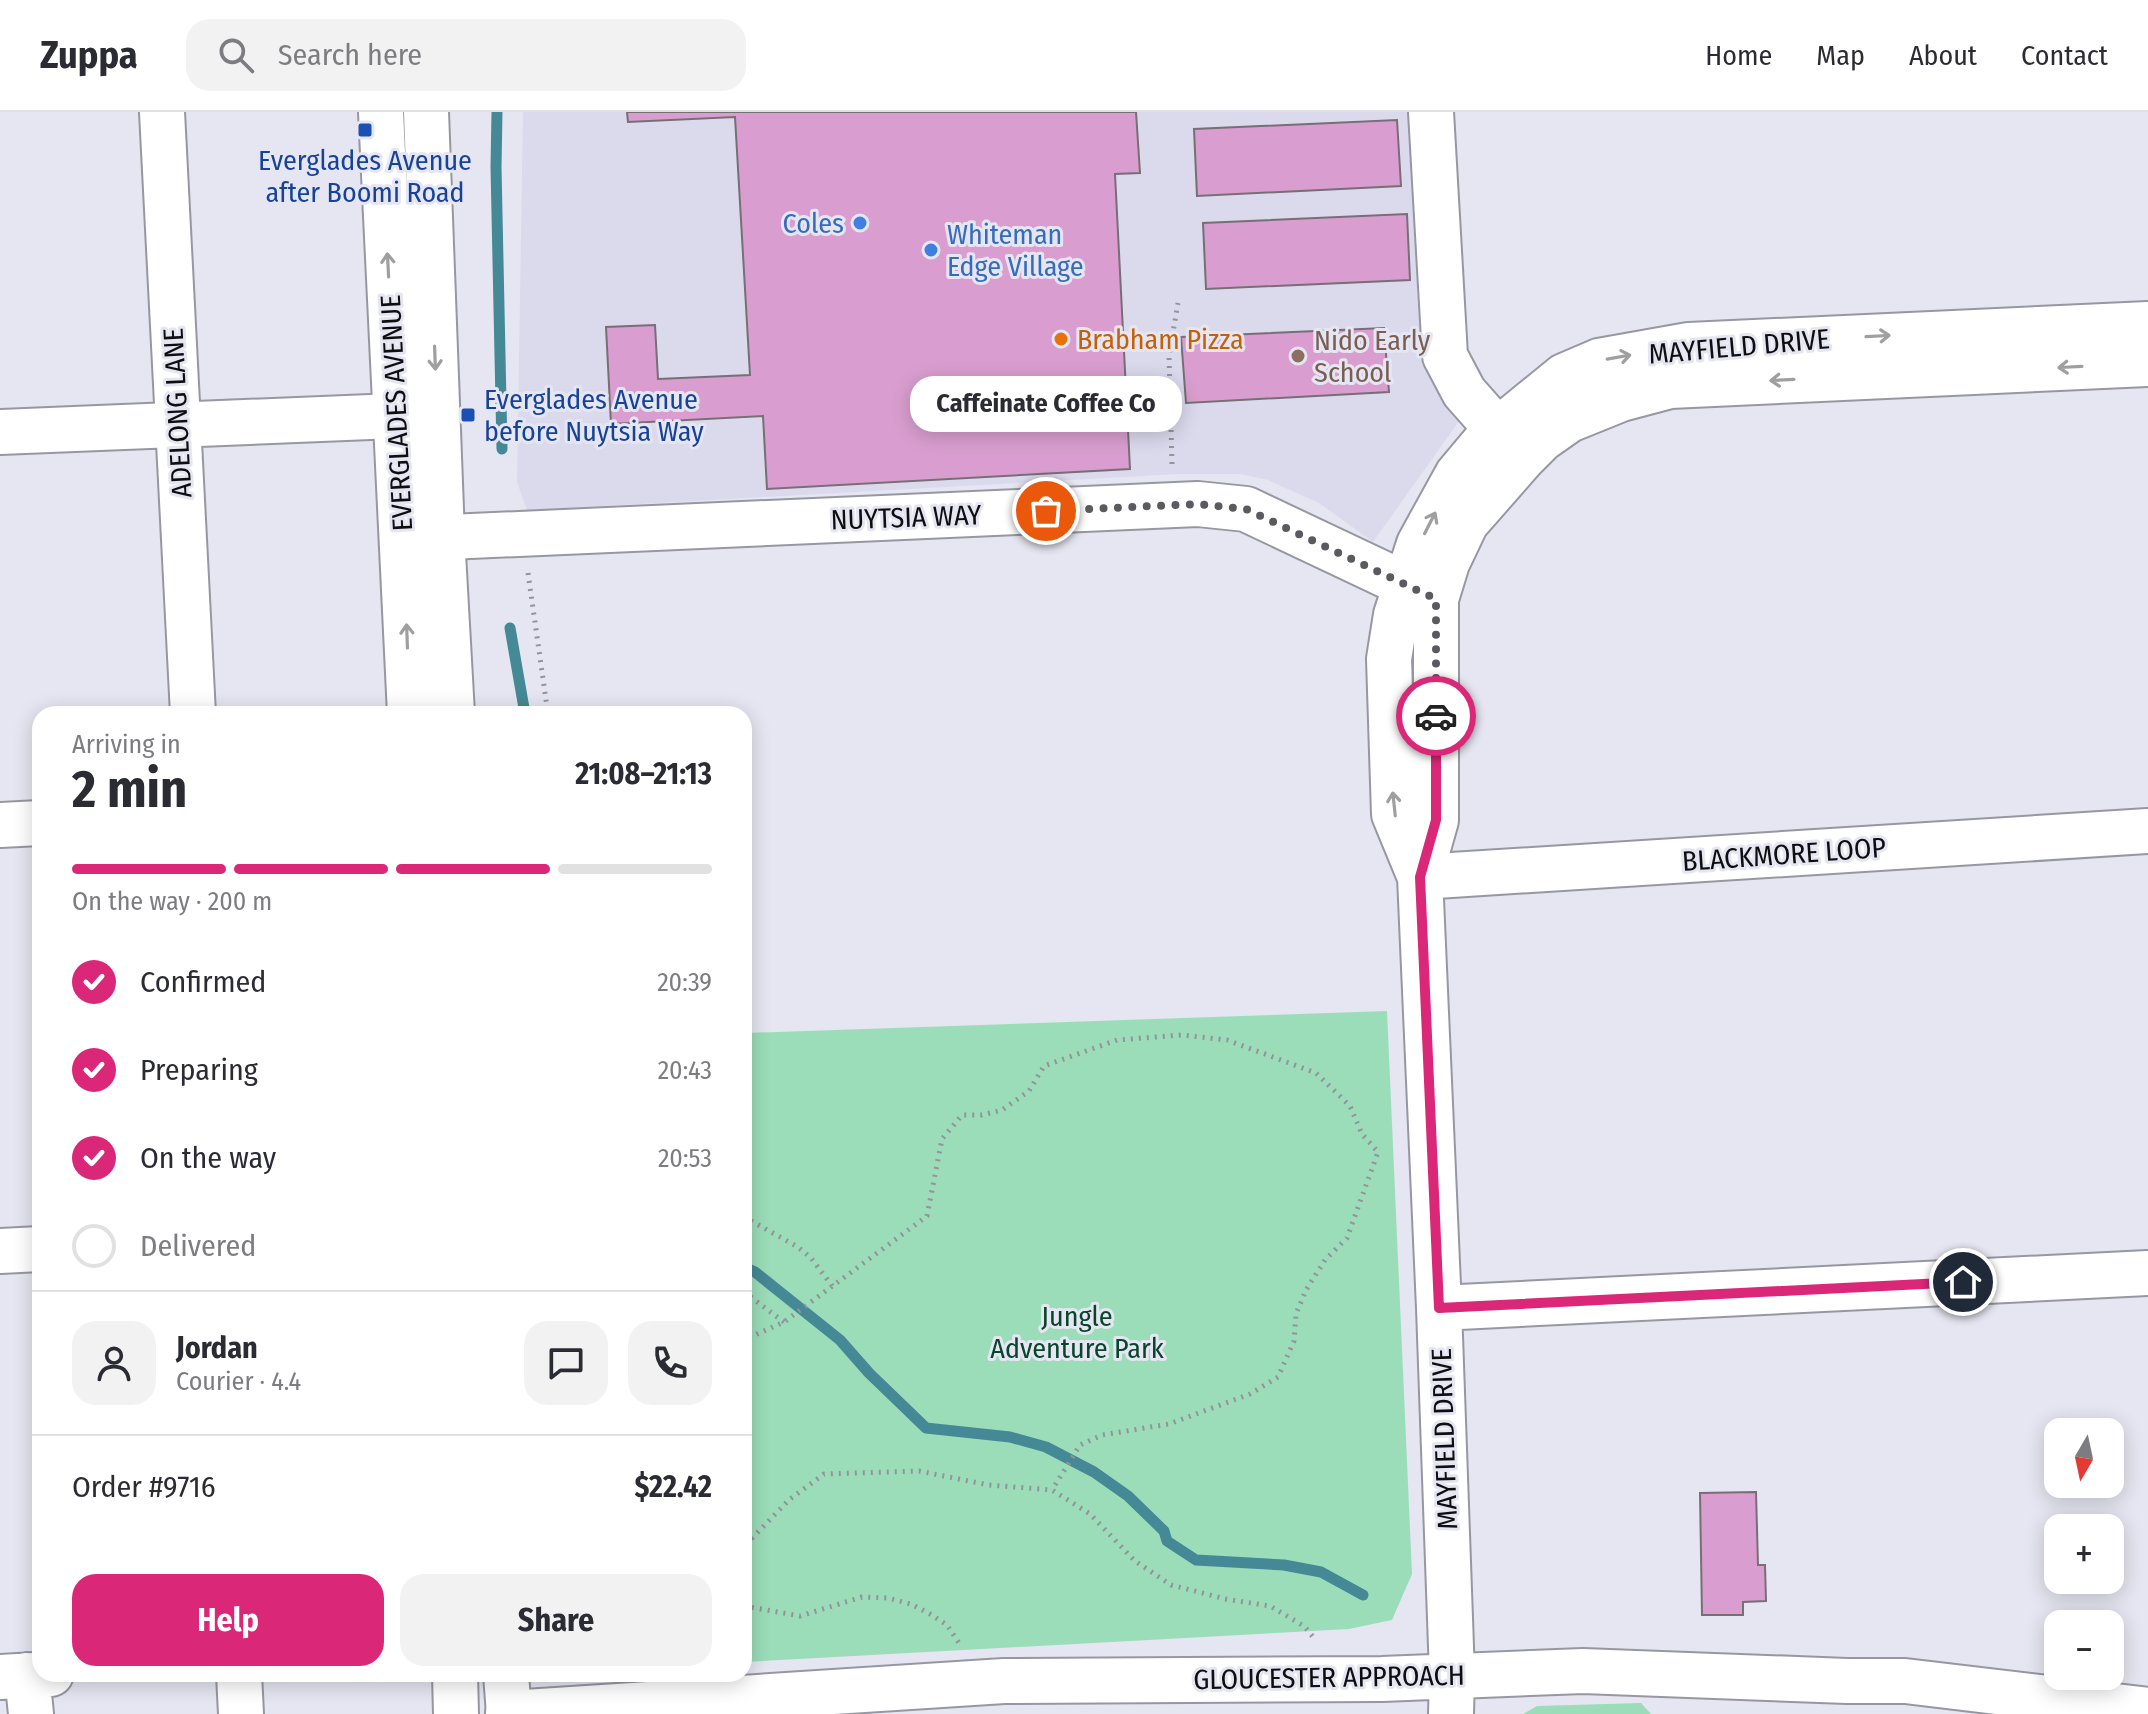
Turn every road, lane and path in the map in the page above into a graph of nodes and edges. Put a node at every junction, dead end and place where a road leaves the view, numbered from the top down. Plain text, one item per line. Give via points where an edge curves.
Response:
1 (162, 112) edge
2 (381, 112) edge
3 (426, 112) edge
4 (1431, 112) edge
5 (1178, 303) dead end
6 (2148, 324) edge
7 (2148, 364) edge
8 (395, 416) junction
9 (178, 423) junction
10 (0, 432) edge
11 (1510, 444) junction
12 (1173, 505) junction
13 (423, 538) junction
14 (528, 573) dead end
15 (1421, 592) junction
16 (193, 706) edge
17 (411, 706) edge
18 (451, 706) edge
19 (547, 706) edge
20 (32, 823) edge
21 (0, 825) edge
22 (2148, 831) edge
23 (1420, 877) junction
24 (752, 1221) edge
25 (32, 1249) edge
26 (0, 1251) edge
27 (2148, 1273) edge
28 (833, 1287) junction
29 (752, 1298) edge
30 (1439, 1308) junction
31 (784, 1322) junction
32 (752, 1336) edge
33 (1052, 1490) junction
34 (752, 1538) edge
35 (752, 1607) edge
36 (1320, 1645) dead end
37 (966, 1653) dead end
38 (239, 1682) edge
39 (455, 1682) edge
40 (1452, 1694) edge
41 (1004, 1697) edge
42 (1903, 1697) edge
43 (508, 1700) edge
44 (2148, 1710) edge
45 (241, 1714) edge
46 (456, 1714) edge

1 - 9 street, ADELONG LANE
8 -> 2 street, EVERGLADES AVENUE
3 -> 13 street, EVERGLADES AVENUE
4 - 11 street via 1445,356 1464,392
5 - 12 path via 1169,356
11 -> 6 street, MAYFIELD DRIVE via 1564,376 1599,361 1689,345
7 -> 11 street, MAYFIELD DRIVE via 1670,386 1569,420 1542,439
8 - 9 street
8 - 13 street, EVERGLADES AVENUE
9 - 10 street
9 - 16 street, ADELONG LANE
11 - 15 street, MAYFIELD DRIVE via 1447,563
12 - 13 street, NUYTSIA WAY
12 - 15 street, NUYTSIA WAY via 1246,509
17 -> 13 street, EVERGLADES AVENUE
13 - 18 street, EVERGLADES AVENUE
14 - 19 path
15 - 23 street, MAYFIELD DRIVE via 1436,820
20 - 21 street
22 - 23 street, BLACKMORE LOOP
23 - 30 street, MAYFIELD DRIVE
24 - 28 path via 798,1247
25 - 26 street
27 - 30 street
28 - 31 path
28 - 33 path via 927,1216 942,1139 962,1115 1002,1110 1029,1091 1044,1066 1117,1040 1182,1035 1227,1040 1316,1073 1350,1106 1362,1134 1378,1152 1347,1238 1306,1290 1296,1314 1294,1341 1278,1377 1250,1394 1169,1424 1102,1435 1080,1445
29 - 31 path
30 - 40 street, MAYFIELD DRIVE
31 - 32 path
33 - 34 path via 919,1471 824,1474
33 - 36 path via 1090,1514 1135,1561 1171,1585 1270,1606 1304,1626
35 - 37 path via 800,1616 862,1597 888,1598 911,1604 947,1625
38 - 45 street
39 - 46 street
40 - 41 street, GLOUCESTER APPROACH via 1382,1679
40 - 42 street, GLOUCESTER APPROACH via 1583,1671 1847,1681
41 - 43 street, GLOUCESTER APPROACH
42 - 44 street, GLOUCESTER APPROACH

